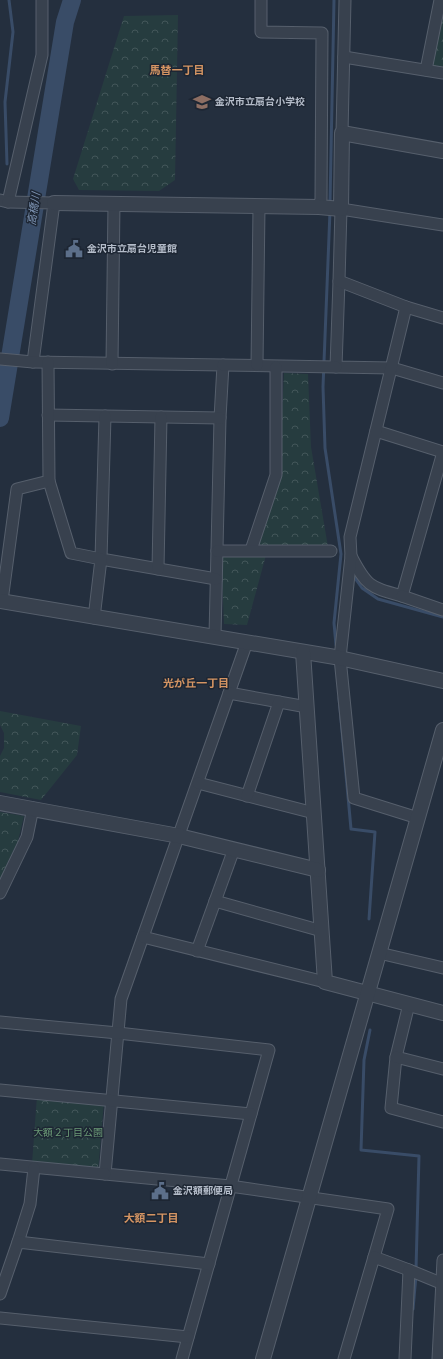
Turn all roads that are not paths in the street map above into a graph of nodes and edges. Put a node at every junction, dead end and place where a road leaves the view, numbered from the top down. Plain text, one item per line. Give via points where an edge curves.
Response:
1 (42, 0) edge
2 (261, 0) edge
3 (345, 0) edge
4 (440, 0) edge
5 (344, 57) junction
6 (426, 70) junction
7 (443, 73) edge
8 (342, 133) junction
9 (443, 151) edge
10 (8, 201) edge
11 (54, 203) junction
12 (114, 203) junction
13 (259, 207) junction
14 (329, 208) junction
15 (443, 225) edge
16 (339, 281) junction
17 (406, 307) junction
18 (443, 318) edge
19 (0, 359) edge
20 (33, 362) junction
21 (48, 362) junction
22 (112, 364) junction
23 (223, 365) junction
24 (257, 365) junction
25 (276, 367) junction
26 (329, 367) junction
27 (392, 368) junction
28 (443, 383) edge
29 (48, 415) junction
30 (105, 416) junction
31 (162, 417) junction
32 (220, 418) junction
33 (376, 431) junction
34 (49, 481) junction
35 (251, 550) junction
36 (217, 551) junction
37 (331, 551) dead end
38 (351, 556) junction
39 (101, 559) junction
40 (158, 569) junction
41 (216, 579) junction
42 (402, 596) junction
43 (1, 601) edge
44 (443, 610) edge
45 (94, 618) junction
46 (215, 636) junction
47 (247, 642) junction
48 (303, 652) junction
49 (338, 658) junction
50 (443, 681) edge
51 (229, 693) junction
52 (280, 702) junction
53 (307, 707) junction
54 (443, 730) edge
55 (440, 752) edge
56 (198, 783) junction
57 (247, 796) junction
58 (0, 803) edge
59 (33, 808) junction
60 (314, 813) junction
61 (418, 818) junction
62 (179, 836) junction
63 (234, 849) junction
64 (318, 870) junction
65 (0, 893) edge
66 (215, 901) junction
67 (322, 931) junction
68 (143, 937) junction
69 (197, 951) junction
70 (379, 953) junction
71 (443, 968) edge
72 (325, 982) junction
73 (367, 992) junction
74 (409, 1004) junction
75 (443, 1013) edge
76 (0, 1022) edge
77 (118, 1033) junction
78 (396, 1057) junction
79 (443, 1069) edge
80 (0, 1090) edge
81 (112, 1100) junction
82 (251, 1114) junction
83 (443, 1122) edge
84 (0, 1164) edge
85 (34, 1168) junction
86 (105, 1174) junction
87 (230, 1186) junction
88 (309, 1198) junction
89 (18, 1242) junction
90 (374, 1257) junction
91 (443, 1260) edge
92 (209, 1264) junction
93 (413, 1272) junction
94 (442, 1284) edge
95 (0, 1294) edge
96 (0, 1318) edge
97 (188, 1337) junction
98 (182, 1359) edge
99 (263, 1359) edge
100 (344, 1359) edge
101 (405, 1359) edge
102 (438, 1359) edge

1 - 10 street via 42,55
2 - 14 street via 262,32 322,34 321,199
3 - 5 street
4 - 6 street
5 - 6 street
5 - 8 street
6 - 7 street
8 - 9 street
8 - 14 street
10 - 11 street
11 - 12 street
11 - 20 street
12 - 13 street
12 - 22 street
13 - 14 street
13 - 24 street
14 - 15 street
14 - 16 street
16 - 17 street
16 - 26 street
17 - 18 street
17 - 27 street
19 - 20 street
20 - 21 street
21 - 22 street
21 - 29 street
22 - 23 street
23 - 24 street
23 - 32 street
24 - 25 street
25 - 26 street
25 - 35 street via 276,475
26 - 27 street
27 - 28 street
27 - 33 street
29 - 30 street
29 - 34 street
30 - 31 street
30 - 39 street
31 - 32 street
31 - 40 street
32 - 36 street
33 - 38 street via 354,515 350,537
33 - 42 street via 443,452
34 - 39 street via 70,554
34 - 43 street via 17,489
35 - 36 street
35 - 37 street
36 - 41 street
38 - 42 street via 361,575 374,588
38 - 49 street
39 - 40 street
39 - 45 street
40 - 41 street
41 - 46 street
42 - 44 street
43 - 45 street
45 - 46 street
46 - 47 street
47 - 48 street
47 - 51 street
48 - 49 street
48 - 53 street
49 - 50 street
49 - 61 street via 354,798
51 - 52 street
51 - 56 street
52 - 53 street
52 - 57 street
53 - 60 street
54 - 55 street
55 - 61 street
56 - 57 street
56 - 62 street
57 - 60 street
58 - 59 street
59 - 62 street
59 - 65 street via 27,837
60 - 64 street
61 - 70 street
62 - 63 street
62 - 68 street
63 - 64 street
63 - 66 street
64 - 67 street
66 - 67 street
66 - 69 street
67 - 72 street
68 - 69 street
68 - 77 street via 121,999
69 - 72 street
70 - 71 street
70 - 73 street
72 - 73 street
73 - 74 street
73 - 88 street
74 - 75 street
74 - 78 street
76 - 77 street
77 - 81 street
77 - 82 street via 269,1050
78 - 79 street
78 - 83 street via 391,1108
80 - 81 street
81 - 82 street
81 - 86 street
82 - 87 street
84 - 85 street
85 - 86 street
85 - 89 street via 30,1204
86 - 87 street
87 - 88 street
87 - 92 street
88 - 90 street via 388,1209
88 - 99 street
89 - 92 street
89 - 95 street
90 - 93 street
90 - 100 street
91 - 94 street
92 - 97 street
93 - 94 street
93 - 101 street
94 - 102 street
96 - 97 street
97 - 98 street

